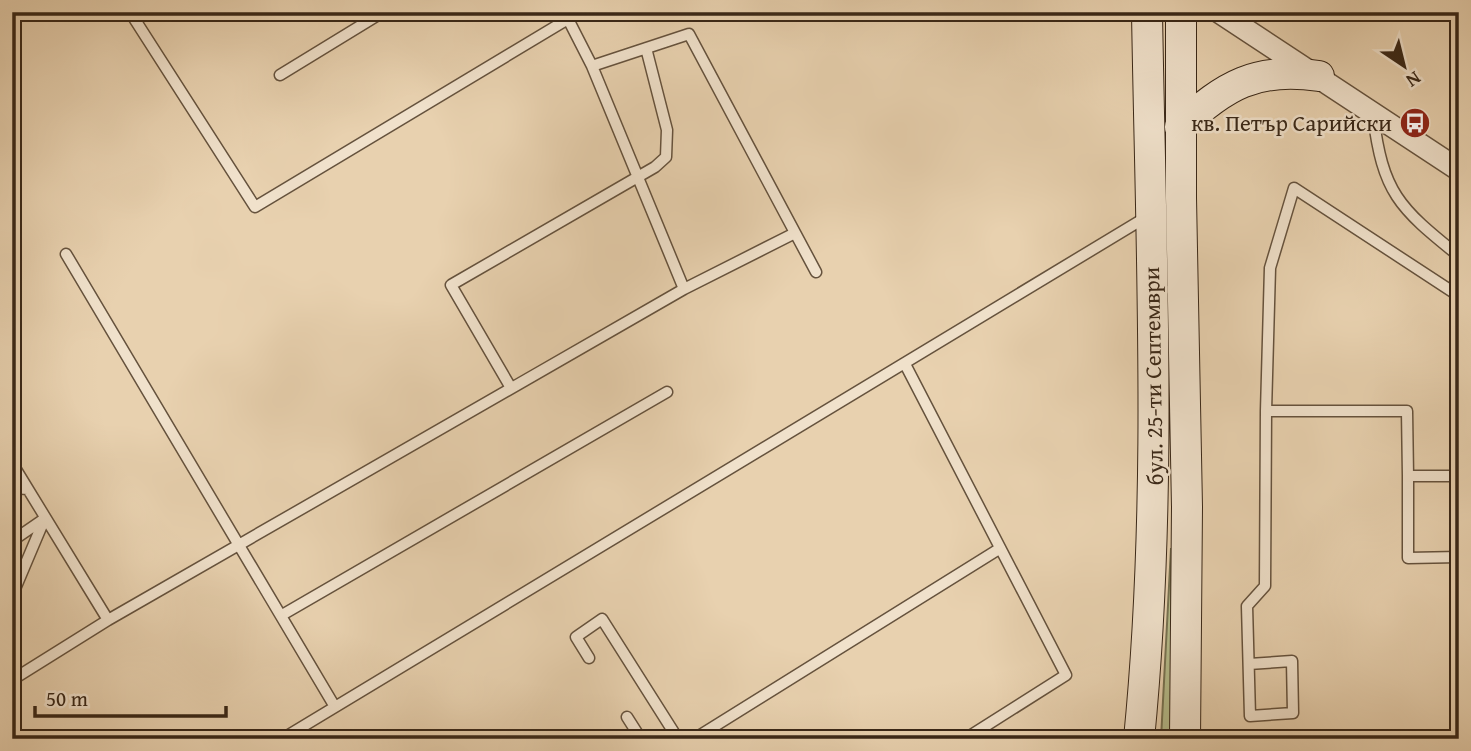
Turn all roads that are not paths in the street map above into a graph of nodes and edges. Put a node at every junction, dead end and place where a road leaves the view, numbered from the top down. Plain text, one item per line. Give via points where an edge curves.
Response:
1 (130, 12) edge
2 (383, 12) edge
3 (1147, 12) edge
4 (1181, 12) edge
5 (1219, 12) edge
6 (566, 16) edge
7 (646, 48) junction
8 (592, 66) junction
9 (281, 75) dead end
10 (1319, 76) junction
11 (1373, 112) junction
12 (1180, 127) junction
13 (1456, 161) edge
14 (637, 175) junction
15 (1166, 206) junction
16 (795, 233) junction
17 (66, 254) dead end
18 (1459, 256) edge
19 (816, 272) dead end
20 (684, 289) junction
21 (1459, 296) edge
22 (905, 364) junction
23 (511, 388) junction
24 (667, 392) dead end
25 (1266, 411) junction
26 (12, 463) edge
27 (1408, 476) junction
28 (1459, 476) edge
29 (12, 488) edge
30 (28, 489) junction
31 (45, 518) junction
32 (12, 541) edge
33 (240, 547) junction
34 (999, 549) junction
35 (1459, 557) edge
36 (12, 596) edge
37 (282, 615) junction
38 (108, 621) junction
39 (589, 658) dead end
40 (1249, 664) junction
41 (12, 680) edge
42 (335, 706) junction
43 (627, 717) dead end
44 (282, 739) edge
45 (641, 739) edge
46 (678, 739) edge
47 (694, 739) edge
48 (965, 739) edge
49 (1139, 739) edge
50 (1185, 739) edge

1 - 6 lane via 255,207
2 - 9 lane
3 - 15 main road, бул. 25-ти Септември
4 - 12 main road, бул. 25-ти Септември
5 - 10 street
6 - 8 lane
7 - 8 lane
7 - 14 lane via 667,130 666,157
7 - 16 lane via 689,34
8 - 14 lane
10 - 11 street
10 - 12 main road via 1293,72 1258,77 1213,97
11 - 13 street
11 - 18 lane via 1385,180 1405,209
12 - 15 main road, бул. 25-ти Септември
14 - 20 lane
14 - 23 lane via 451,285
15 - 22 lane
15 - 49 main road, бул. 25-ти Септември via 1149,636
15 - 50 main road, бул. 25-ти Септември via 1187,507
16 - 19 lane
16 - 20 lane
17 - 33 lane
20 - 23 lane
21 - 25 lane via 1294,188 1270,268
22 - 34 lane
22 - 42 lane
23 - 33 lane
24 - 37 lane
25 - 27 lane via 1407,411
25 - 40 lane via 1265,586 1247,606
26 - 30 lane
27 - 28 lane
27 - 35 lane via 1408,558
29 - 30 lane
30 - 31 lane
31 - 32 lane
31 - 36 lane
31 - 38 lane
33 - 37 lane
33 - 38 lane
34 - 47 lane
34 - 48 lane via 1066,675
37 - 42 lane
38 - 41 lane
39 - 46 lane via 576,637 602,619
40 - 40 lane via 1250,716 1293,713 1292,662
42 - 44 lane
43 - 45 lane

